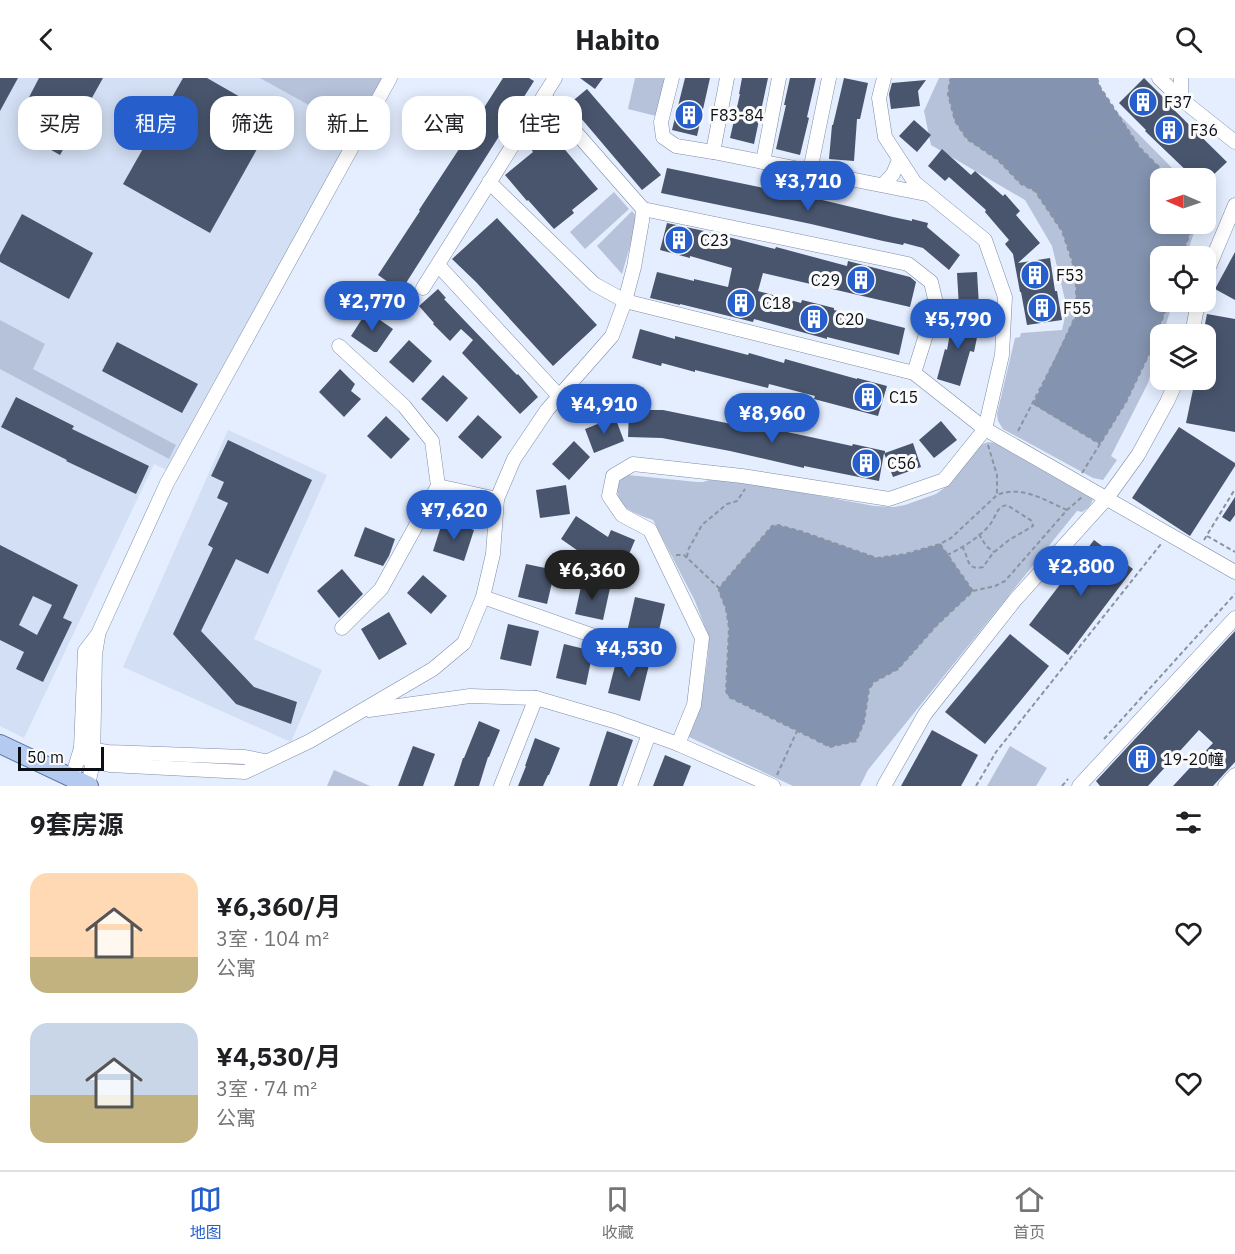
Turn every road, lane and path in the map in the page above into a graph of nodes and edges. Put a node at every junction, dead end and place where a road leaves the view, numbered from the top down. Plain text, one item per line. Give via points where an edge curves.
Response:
1 (390, 78) edge
2 (555, 78) edge
3 (672, 78) edge
4 (727, 78) edge
5 (779, 78) edge
6 (830, 78) edge
7 (884, 78) edge
8 (952, 78) edge
9 (1097, 78) edge
10 (1159, 78) edge
11 (1181, 78) edge
12 (544, 96) edge
13 (1181, 99) junction
14 (1127, 128) junction
15 (582, 139) edge
16 (1235, 142) edge
17 (509, 150) edge
18 (713, 152) junction
19 (899, 160) junction
20 (763, 162) junction
21 (1160, 168) edge
22 (810, 171) junction
23 (489, 182) junction
24 (883, 185) junction
25 (1035, 191) junction
26 (928, 194) junction
27 (1235, 205) edge
28 (643, 209) junction
29 (1216, 250) edge
30 (438, 265) junction
31 (423, 288) dead end
32 (625, 301) junction
33 (1165, 312) edge
34 (339, 346) dead end
35 (914, 373) junction
36 (1172, 390) edge
37 (559, 396) junction
38 (1033, 404) junction
39 (985, 429) junction
40 (1011, 444) junction
41 (1100, 444) junction
42 (751, 477) junction
43 (1077, 481) junction
44 (438, 486) junction
45 (1091, 489) junction
46 (1235, 489) edge
47 (997, 495) junction
48 (1107, 498) junction
49 (497, 499) junction
50 (1067, 510) junction
51 (980, 534) junction
52 (1163, 542) dead end
53 (940, 544) junction
54 (963, 548) junction
55 (994, 552) junction
56 (1235, 552) edge
57 (947, 555) junction
58 (687, 557) junction
59 (665, 563) junction
60 (1235, 572) edge
61 (719, 588) junction
62 (973, 591) junction
63 (1235, 594) edge
64 (483, 597) junction
65 (1235, 618) edge
66 (342, 628) dead end
67 (651, 656) dead end
68 (536, 698) junction
69 (361, 711) junction
70 (796, 730) junction
71 (650, 734) junction
72 (1101, 742) dead end
73 (0, 744) edge
74 (678, 744) junction
75 (86, 754) junction
76 (0, 757) edge
77 (1235, 775) edge
78 (1074, 782) edge
79 (78, 785) edge
80 (501, 786) edge
81 (630, 786) edge
82 (773, 786) edge
83 (884, 786) edge
84 (976, 786) edge
85 (1062, 786) edge
86 (1225, 786) edge

1 - 75 street via 167,483 98,634 85,651
2 - 12 street
3 - 18 street via 662,122 663,137 676,146
4 - 18 street
5 - 20 street
6 - 22 street
7 - 19 street via 879,98 885,137
8 - 25 path via 948,94 951,109 967,139
9 - 14 path
10 - 13 street
11 - 13 street
13 - 16 street
14 - 21 path
14 - 25 path via 1075,152
15 - 28 street
17 - 23 street
18 - 20 street
19 - 24 street
19 - 26 street
20 - 22 street
22 - 24 street
23 - 30 street
23 - 32 street via 594,284
24 - 26 street
25 - 38 path via 1066,242 1076,273 1076,315
26 - 39 street via 985,240 1005,297 1002,355
27 - 29 street
28 - 32 street
28 - 35 street via 908,264 931,282 936,303
30 - 31 street
30 - 37 street
32 - 35 street
32 - 37 street via 612,336
33 - 41 path via 1126,402
34 - 44 street via 404,406 432,441
35 - 39 street
36 - 48 street via 1138,455
37 - 49 street via 514,459
38 - 40 path
38 - 41 path
39 - 40 street
39 - 42 street via 944,480 889,499
39 - 47 path via 997,475
40 - 43 street
41 - 43 path
42 - 58 path via 737,501 727,504 702,525
42 - 59 street via 633,464 613,476 609,496 622,515 650,530
43 - 45 street
44 - 49 street
44 - 66 street via 381,589
45 - 48 street
45 - 50 path
46 - 56 path via 1207,536
47 - 50 path via 1006,491 1026,492
47 - 53 path
48 - 60 street
48 - 83 street via 1015,600 925,714
49 - 64 street via 493,554
50 - 62 path via 1005,581
51 - 54 path
51 - 55 path
51 - 55 path via 1002,506 1032,521 1033,526
52 - 84 path via 996,752
53 - 57 path
53 - 61 path via 877,558 800,531 772,526
54 - 55 path via 974,568 983,567
54 - 57 path
57 - 62 path
58 - 59 path via 673,555
58 - 61 path
59 - 74 street via 702,638 694,705
61 - 70 path via 729,628 726,692
62 - 70 path via 898,669 874,682 856,741 830,747
63 - 72 path
64 - 67 street
64 - 69 street via 464,643 433,669
65 - 78 street
68 - 69 street via 470,696
68 - 71 street
68 - 80 street
69 - 75 street via 310,741 265,761 245,757
70 - 82 path
71 - 74 street
71 - 81 street
73 - 79 main road
74 - 82 street
75 - 79 street
76 - 79 main road
77 - 86 street
78 - 85 path

